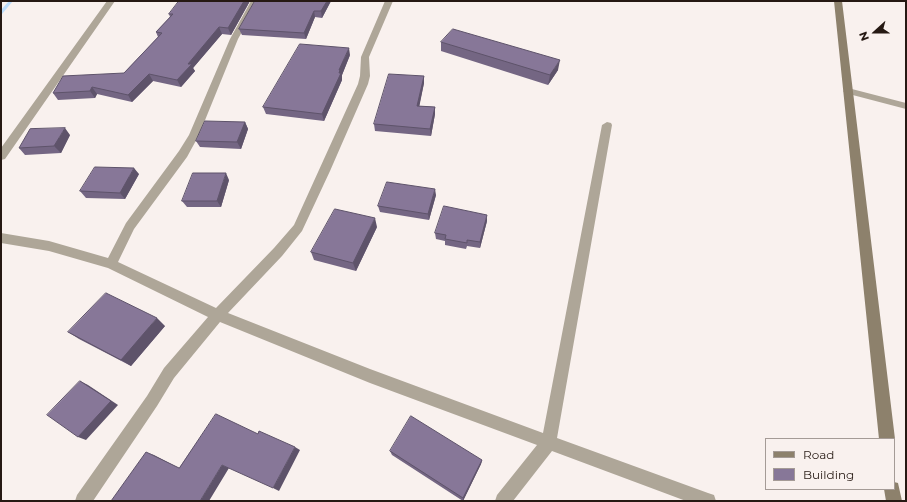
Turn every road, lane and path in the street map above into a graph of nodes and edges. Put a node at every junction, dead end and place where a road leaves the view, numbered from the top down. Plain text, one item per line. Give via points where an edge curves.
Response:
1 (111, 1) edge
2 (255, 1) edge
3 (389, 1) edge
4 (838, 1) edge
5 (848, 91) junction
6 (906, 106) edge
7 (607, 125) dead end
8 (1, 156) edge
9 (1, 238) edge
10 (111, 264) junction
11 (218, 315) junction
12 (887, 438) edge
13 (549, 443) junction
14 (892, 490) edge
15 (83, 501) edge
16 (503, 501) edge
17 (708, 501) edge
18 (894, 501) edge

1 - 8 street
2 - 10 street via 234,39 194,135 130,226
3 - 11 street via 364,57 363,84 298,228
4 - 5 street
5 - 6 street
5 - 12 street
7 - 13 street
9 - 10 street via 49,246
10 - 11 street
11 - 13 street via 370,376
11 - 15 street via 169,373
13 - 16 street
13 - 17 street
14 - 18 street

